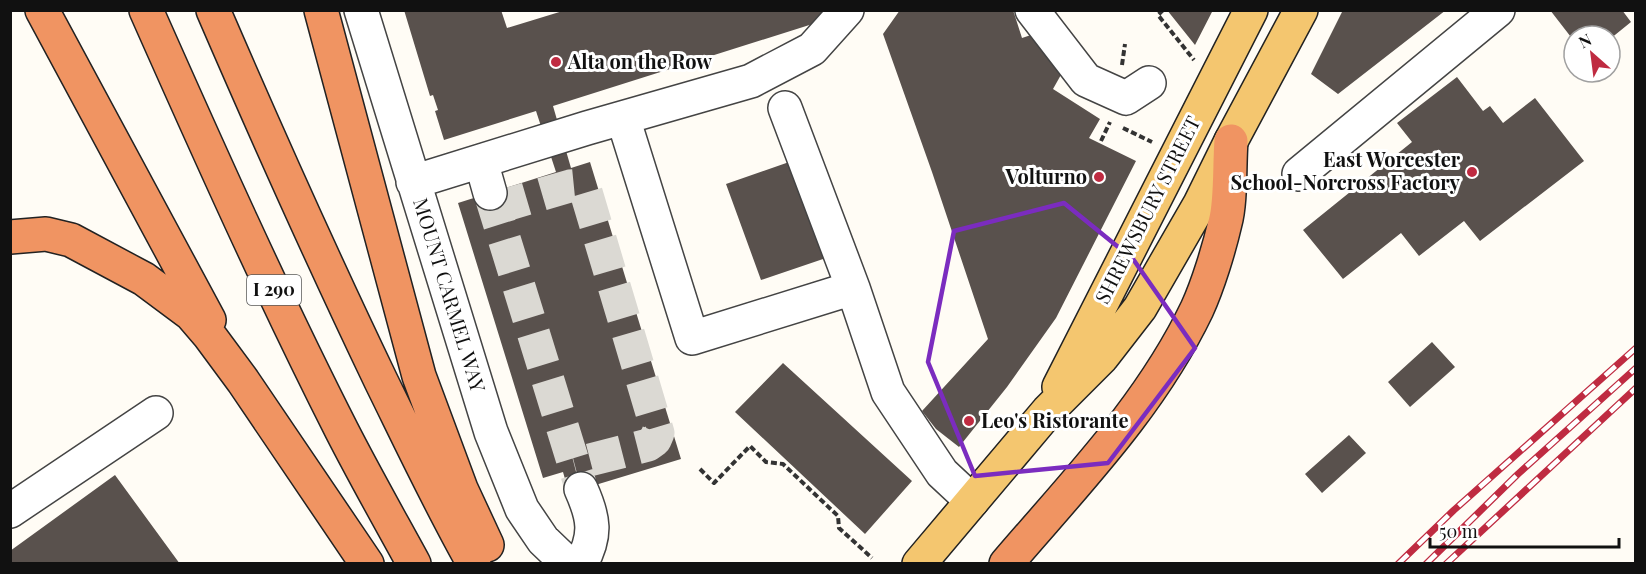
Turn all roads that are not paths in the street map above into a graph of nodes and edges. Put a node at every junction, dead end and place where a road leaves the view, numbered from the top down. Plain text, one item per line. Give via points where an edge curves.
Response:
1 (42, 10) edge
2 (146, 10) edge
3 (213, 10) edge
4 (321, 10) edge
5 (361, 10) edge
6 (847, 10) edge
7 (1032, 10) edge
8 (1251, 10) edge
9 (1301, 10) edge
10 (1498, 10) edge
11 (1149, 83) dead end
12 (785, 108) dead end
13 (623, 118) junction
14 (1230, 141) junction
15 (481, 161) junction
16 (1299, 174) dead end
17 (413, 182) junction
18 (490, 193) tunnel mouth
19 (10, 237) edge
20 (853, 288) junction
21 (243, 381) junction
22 (1048, 411) junction
23 (156, 413) dead end
24 (581, 489) tunnel mouth
25 (972, 501) junction
26 (10, 512) edge
27 (368, 564) edge
28 (414, 564) edge
29 (474, 564) edge
30 (495, 564) edge
31 (568, 564) edge
32 (581, 564) edge
33 (919, 564) edge
34 (1006, 564) edge

1 - 21 highway
2 - 28 highway, I 290 via 298,341
3 - 29 highway, I 290 via 346,309
4 - 30 highway via 419,376 461,489
5 - 17 street, MOUNT CARMEL WAY
6 - 13 street via 812,49 751,81
7 - 11 street via 1086,80 1126,98
8 - 22 main road, SHREWSBURY STREET
9 - 14 main road, SHREWSBURY STREET
10 - 16 street
12 - 20 street
13 - 15 street
13 - 20 street via 692,338
14 - 22 main road, SHREWSBURY STREET via 1200,204 1140,308 1102,357
14 - 34 highway via 1226,221 1191,319 1136,410
15 - 17 street
15 - 18 street
17 - 31 street, MOUNT CARMEL WAY via 491,432 517,497 535,530
19 - 21 highway via 46,234 71,240 144,279 191,314
20 - 25 street via 888,392 942,473
21 - 27 highway
22 - 25 main road, SHREWSBURY STREET
23 - 26 street
24 - 32 street via 593,535
25 - 33 main road, SHREWSBURY STREET

